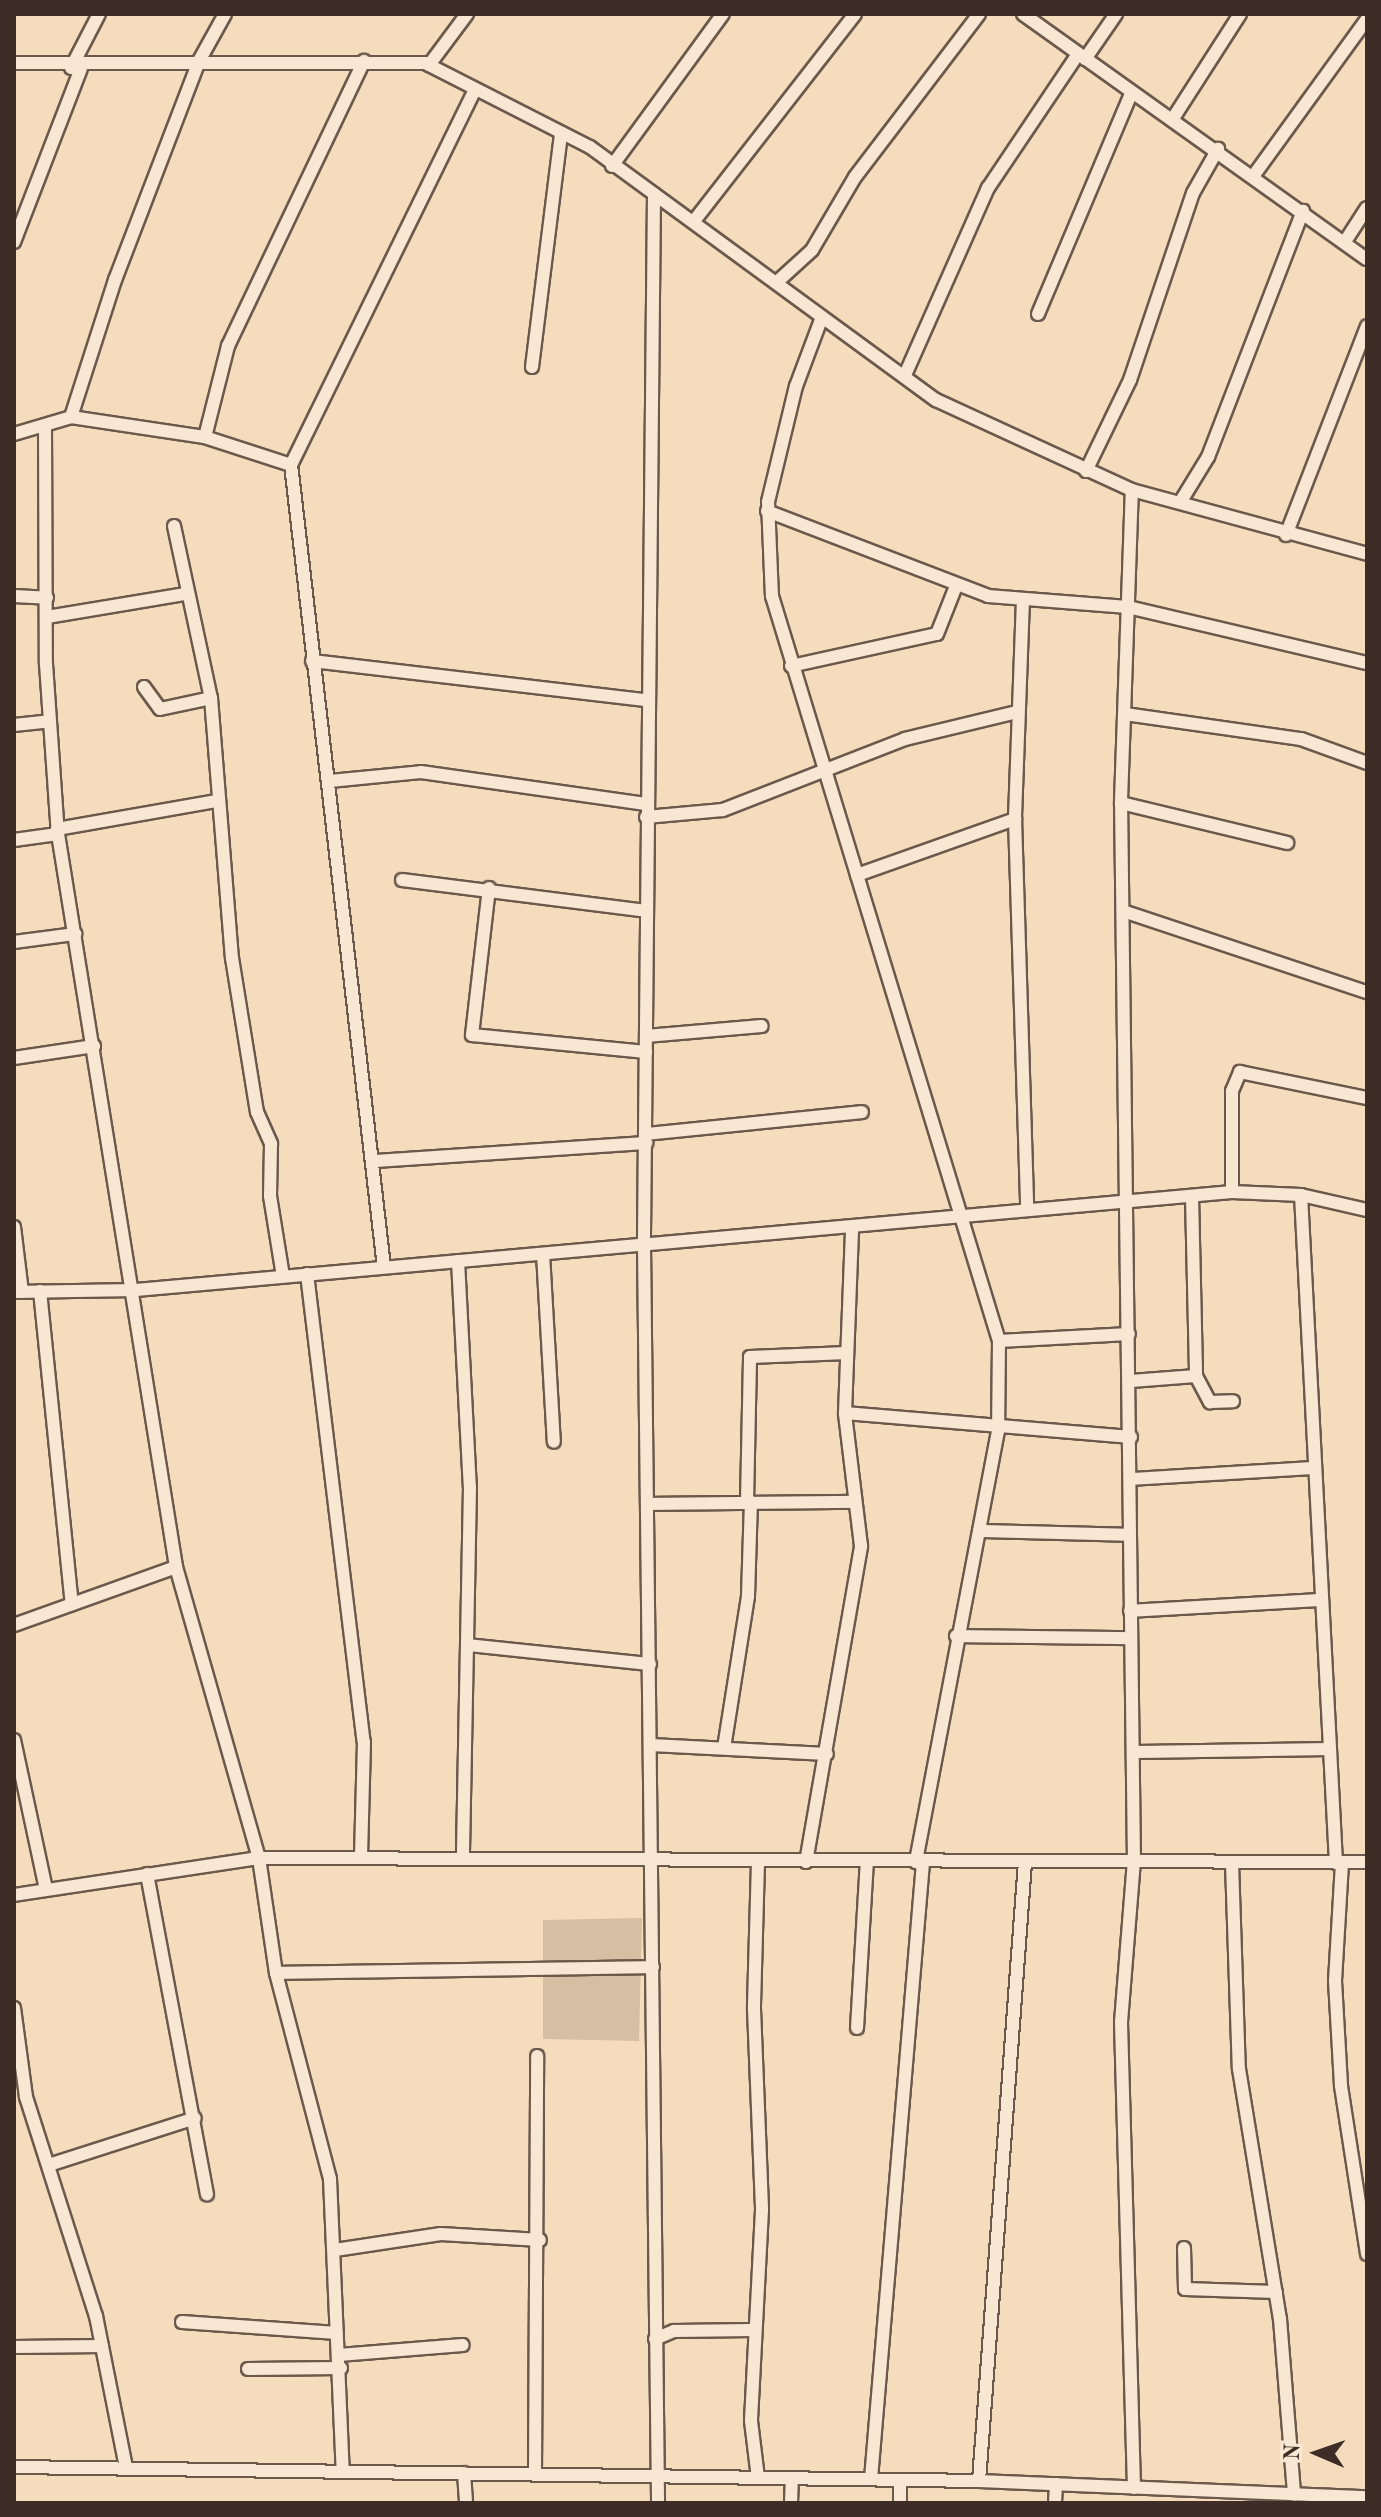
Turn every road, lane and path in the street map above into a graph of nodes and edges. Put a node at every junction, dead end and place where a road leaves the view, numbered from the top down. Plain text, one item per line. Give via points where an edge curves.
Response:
1 (99, 14) edge
2 (225, 14) edge
3 (467, 14) edge
4 (723, 14) edge
5 (855, 14) edge
6 (979, 14) edge
7 (1023, 14) edge
8 (1116, 14) edge
9 (1240, 14) edge
10 (1367, 19) edge
11 (1081, 56) junction
12 (199, 61) junction
13 (364, 61) junction
14 (14, 63) edge
15 (429, 65) junction
16 (76, 68) junction
17 (474, 91) junction
18 (1131, 94) junction
19 (1172, 120) junction
20 (561, 134) junction
21 (1218, 149) junction
22 (612, 166) junction
23 (1254, 175) junction
24 (654, 194) junction
25 (1367, 208) edge
26 (1303, 211) junction
27 (694, 221) junction
28 (1346, 240) junction
29 (14, 242) edge
30 (1367, 259) edge
31 (777, 282) junction
32 (1038, 314) dead end
33 (822, 317) junction
34 (1367, 326) edge
35 (532, 367) dead end
36 (905, 375) junction
37 (71, 417) junction
38 (45, 425) junction
39 (14, 434) edge
40 (205, 437) junction
41 (291, 465) junction
42 (1086, 471) junction
43 (1132, 490) junction
44 (1181, 501) junction
45 (767, 511) junction
46 (174, 526) dead end
47 (1286, 535) junction
48 (1367, 554) edge
49 (956, 586) junction
50 (184, 594) junction
51 (14, 596) edge
52 (47, 598) junction
53 (1023, 599) junction
54 (1128, 607) junction
55 (47, 617) junction
56 (312, 661) junction
57 (1367, 663) edge
58 (791, 666) junction
59 (144, 687) dead end
60 (211, 698) junction
61 (646, 700) junction
62 (1017, 712) junction
63 (1125, 714) junction
64 (50, 721) junction
65 (14, 725) edge
66 (1367, 763) edge
67 (828, 774) junction
68 (330, 781) junction
69 (216, 801) junction
70 (1121, 803) junction
71 (646, 810) junction
72 (1015, 819) junction
73 (57, 831) junction
74 (14, 840) edge
75 (1287, 843) dead end
76 (857, 875) junction
77 (402, 880) dead end
78 (489, 888) junction
79 (646, 911) junction
80 (1126, 912) junction
81 (75, 934) junction
82 (14, 942) edge
83 (1367, 992) edge
84 (762, 1026) dead end
85 (646, 1036) junction
86 (94, 1046) junction
87 (646, 1052) junction
88 (14, 1058) edge
89 (1367, 1098) edge
90 (862, 1112) dead end
91 (646, 1138) junction
92 (374, 1161) junction
93 (1232, 1192) junction
94 (1301, 1195) junction
95 (1192, 1196) junction
96 (1124, 1201) junction
97 (1027, 1208) junction
98 (1367, 1210) edge
99 (965, 1215) junction
100 (14, 1227) edge
101 (852, 1228) junction
102 (644, 1245) junction
103 (543, 1254) junction
104 (458, 1261) junction
105 (384, 1267) junction
106 (307, 1274) junction
107 (283, 1276) junction
108 (136, 1290) junction
109 (40, 1291) junction
110 (18, 1292) edge
111 (1129, 1334) junction
112 (999, 1341) junction
113 (847, 1353) junction
114 (1196, 1376) junction
115 (1131, 1381) junction
116 (1233, 1401) dead end
117 (845, 1413) junction
118 (998, 1431) junction
119 (1131, 1437) junction
120 (554, 1442) dead end
121 (1311, 1468) junction
122 (1131, 1479) junction
123 (749, 1502) junction
124 (855, 1502) junction
125 (648, 1504) junction
126 (979, 1531) junction
127 (1130, 1535) junction
128 (176, 1567) junction
129 (1322, 1600) junction
130 (72, 1604) junction
131 (1130, 1611) junction
132 (14, 1625) edge
133 (956, 1636) junction
134 (1130, 1638) junction
135 (468, 1645) junction
136 (650, 1664) junction
137 (14, 1740) edge
138 (651, 1745) junction
139 (724, 1748) junction
140 (1330, 1749) junction
141 (1133, 1752) junction
142 (827, 1754) junction
143 (19, 1787) edge
144 (259, 1858) junction
145 (361, 1858) junction
146 (463, 1859) junction
147 (653, 1861) junction
148 (758, 1862) junction
149 (806, 1862) junction
150 (867, 1862) junction
151 (919, 1862) junction
152 (1025, 1862) junction
153 (1134, 1862) junction
154 (1367, 1862) edge
155 (1232, 1863) junction
156 (1339, 1863) junction
157 (147, 1874) junction
158 (46, 1889) junction
159 (14, 1895) edge
160 (653, 1967) junction
161 (276, 1973) junction
162 (14, 2008) edge
163 (857, 2028) dead end
164 (537, 2056) dead end
165 (20, 2086) edge
166 (195, 2118) junction
167 (49, 2165) junction
168 (207, 2194) dead end
169 (540, 2240) junction
170 (1184, 2248) dead end
171 (335, 2250) junction
172 (1367, 2254) edge
173 (1276, 2292) junction
174 (182, 2322) dead end
175 (752, 2330) junction
176 (337, 2333) junction
177 (655, 2339) junction
178 (463, 2345) dead end
179 (102, 2346) junction
180 (14, 2347) edge
181 (340, 2362) junction
182 (248, 2369) dead end
183 (14, 2467) edge
184 (126, 2468) junction
185 (343, 2471) junction
186 (464, 2473) junction
187 (535, 2474) junction
188 (655, 2476) junction
189 (758, 2478) junction
190 (792, 2478) junction
191 (871, 2479) junction
192 (900, 2480) junction
193 (979, 2481) junction
194 (1056, 2484) junction
195 (1134, 2488) junction
196 (1166, 2489) junction
197 (1294, 2494) junction
198 (1367, 2497) edge
199 (466, 2503) edge
200 (658, 2503) edge
201 (791, 2503) edge
202 (900, 2503) edge
203 (1055, 2503) edge
204 (1164, 2503) edge

1 - 16 street
2 - 12 street
3 - 15 street
4 - 22 street
5 - 27 street
6 - 31 street via 855,177 812,250
7 - 11 street
8 - 11 street
9 - 19 street
10 - 23 street
11 - 18 street
11 - 36 street via 988,188
12 - 13 street
12 - 16 street
12 - 37 street
13 - 15 street
13 - 40 street via 233,333
14 - 16 street
15 - 17 street
16 - 29 street
17 - 20 street
17 - 41 street
18 - 19 street
18 - 32 street
19 - 21 street
20 - 22 street
20 - 35 street
21 - 23 street
21 - 42 street via 1193,193 1130,380
22 - 24 street
23 - 26 street
24 - 27 street
24 - 61 street
25 - 28 street
26 - 28 street
26 - 44 street via 1208,457
27 - 31 street
28 - 30 street
31 - 33 street
33 - 36 street
33 - 45 street via 796,386
34 - 47 street
36 - 42 street via 972,419
37 - 38 street
37 - 40 street
38 - 39 street
38 - 52 street
40 - 41 street
41 - 56 street
42 - 43 street
43 - 44 street
43 - 54 street
44 - 47 street
45 - 49 street via 804,519
45 - 58 street via 772,596
46 - 50 street
47 - 48 street
49 - 53 street
49 - 58 street via 937,634
50 - 55 street
50 - 60 street
51 - 52 street
52 - 55 street
53 - 54 street
53 - 62 street
54 - 57 street
54 - 63 street
55 - 64 street
56 - 61 street
56 - 68 street
58 - 67 street
59 - 60 street via 160,709
60 - 69 street
61 - 71 street
62 - 67 street via 905,739
62 - 72 street
63 - 66 street via 1301,739
63 - 70 street
64 - 65 street
64 - 73 street
67 - 71 street via 723,810
67 - 76 street
68 - 71 street via 421,772
68 - 92 street
69 - 73 street
69 - 107 street via 232,958 257,1112 271,1144 270,1196
70 - 75 street
70 - 80 street
71 - 79 street
72 - 76 street
72 - 97 street
73 - 74 street
73 - 81 street
76 - 99 street
77 - 78 street
78 - 79 street
78 - 87 street via 472,1035
79 - 85 street
80 - 83 street
80 - 96 street
81 - 82 street
81 - 86 street
84 - 85 street
85 - 87 street
86 - 88 street
86 - 108 street
87 - 91 street
89 - 93 street via 1240,1072 1232,1091
90 - 91 street
91 - 92 street
91 - 102 street
92 - 105 street
93 - 94 street
93 - 95 street
94 - 98 street
94 - 121 street
95 - 96 street
95 - 114 street
96 - 97 street
96 - 111 street
97 - 99 street
99 - 101 street
99 - 112 street
100 - 110 street
101 - 102 street
101 - 113 street
102 - 103 street
102 - 125 street
103 - 104 street
103 - 120 street
104 - 105 street
104 - 135 street via 470,1487
105 - 106 street
106 - 107 street
106 - 145 street via 364,1742
107 - 108 street
108 - 109 street
108 - 128 street
109 - 110 street
109 - 130 street
111 - 112 street
111 - 115 street
112 - 118 street
113 - 117 street
113 - 123 street via 750,1357
114 - 115 street
114 - 116 street via 1210,1402
115 - 119 street
117 - 118 street
117 - 124 street
118 - 119 street
118 - 126 street
119 - 122 street
121 - 122 street
121 - 129 street
122 - 127 street
123 - 124 street
123 - 125 street
123 - 139 street via 748,1596
124 - 142 street via 861,1546
125 - 136 street
126 - 127 street
126 - 133 street
127 - 131 street
128 - 130 street
128 - 144 street
129 - 131 street
129 - 140 street
130 - 132 street
131 - 134 street
133 - 134 street
133 - 151 street
134 - 141 street
135 - 136 street
135 - 146 street
136 - 138 street
137 - 143 street
138 - 139 street
138 - 147 street
139 - 142 street
140 - 141 street
140 - 156 street
141 - 153 street
142 - 149 street
143 - 158 street
144 - 145 street
144 - 157 street
144 - 161 street
145 - 146 street
146 - 147 street
147 - 148 street
147 - 160 street
148 - 149 street
148 - 175 street via 754,2009 762,2210
149 - 150 street
150 - 151 street
150 - 163 street
151 - 152 street
151 - 191 street
152 - 153 street
152 - 193 street
153 - 155 street
153 - 195 street via 1121,2022
154 - 156 street
155 - 156 street
155 - 173 street via 1239,2069
156 - 172 street via 1335,1981 1341,2086
157 - 158 street
157 - 166 street
158 - 159 street
160 - 161 street
160 - 177 street
161 - 171 street via 330,2179
162 - 165 street
164 - 169 street
165 - 167 street
166 - 167 street
166 - 168 street
167 - 179 street
169 - 171 street via 441,2234
169 - 187 street via 530,2402
170 - 173 street via 1185,2289
171 - 176 street
173 - 197 street
174 - 176 street
175 - 177 street via 674,2331
175 - 189 street
176 - 181 street
177 - 188 street
178 - 181 street
179 - 180 street
179 - 184 street
181 - 182 street
181 - 185 street
183 - 184 street
184 - 185 street
185 - 186 street
186 - 187 street
186 - 199 street
187 - 188 street
188 - 189 street
188 - 200 street
189 - 190 street
190 - 191 street
190 - 201 street
191 - 192 street
192 - 193 street
192 - 202 street
193 - 194 street
194 - 195 street
194 - 203 street
195 - 196 street
196 - 197 street
196 - 204 street
197 - 198 street

